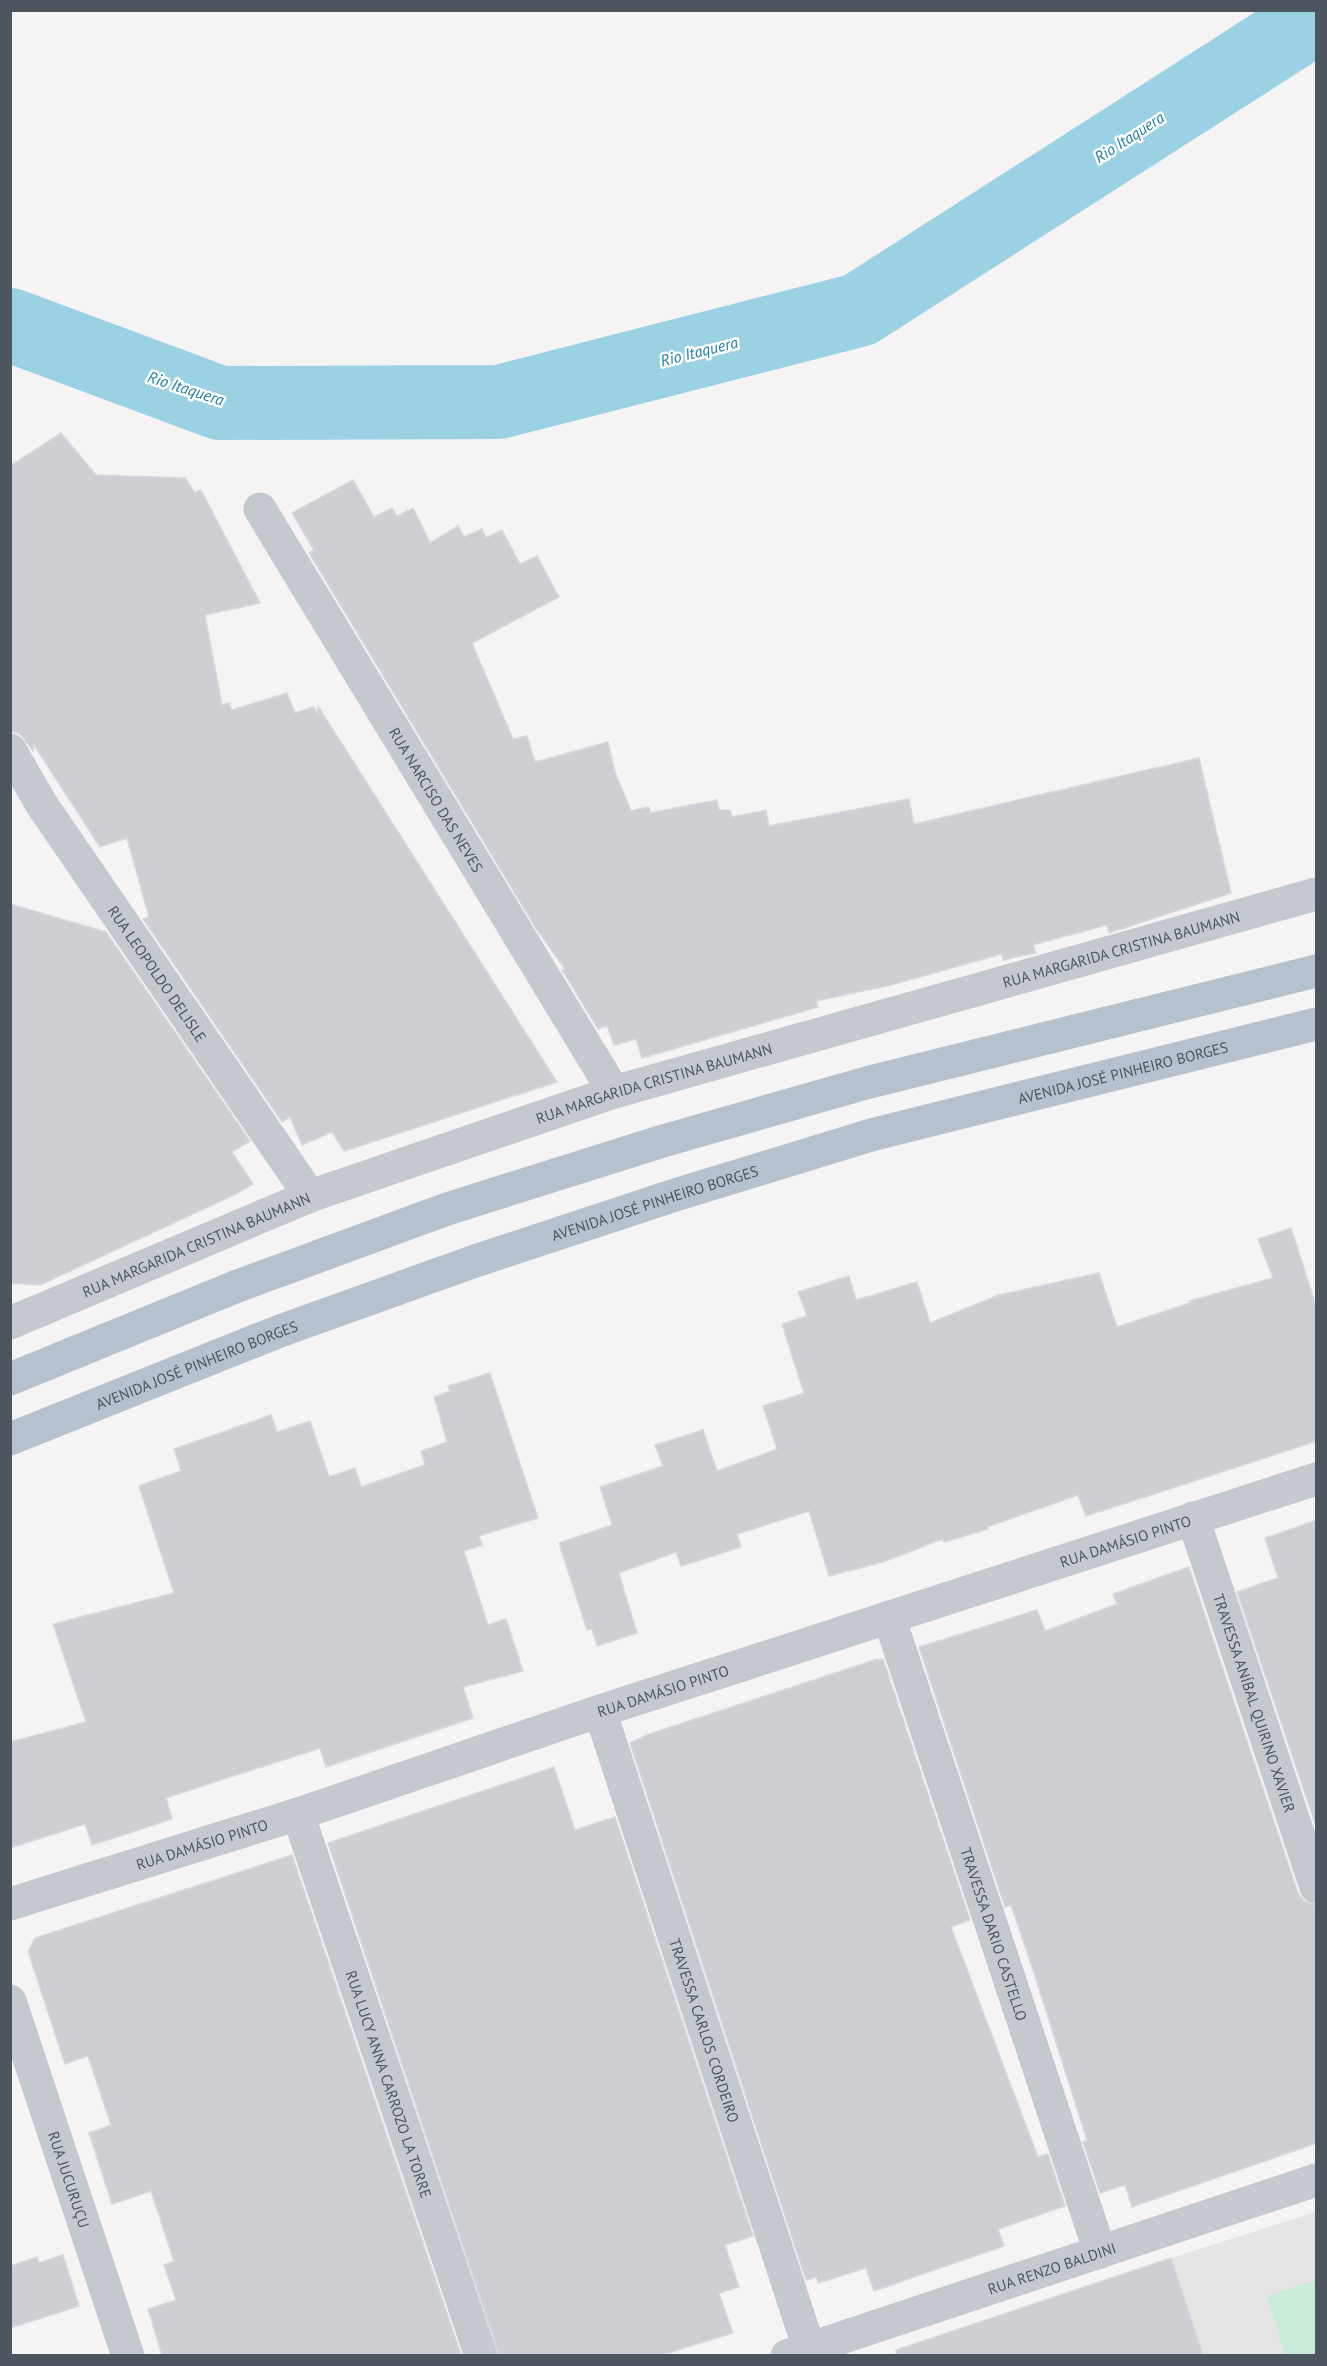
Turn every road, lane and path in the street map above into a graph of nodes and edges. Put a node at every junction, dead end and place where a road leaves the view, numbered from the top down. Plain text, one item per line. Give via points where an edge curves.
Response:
1 (260, 510) dead end
2 (10, 750) edge
3 (1317, 894) edge
4 (1317, 971) edge
5 (1317, 1024) edge
6 (614, 1092) junction
7 (309, 1196) junction
8 (10, 1323) edge
9 (10, 1379) edge
10 (10, 1439) edge
11 (1317, 1479) edge
12 (1193, 1518) junction
13 (889, 1617) junction
14 (600, 1711) junction
15 (298, 1814) junction
16 (1317, 1887) edge
17 (10, 1904) edge
18 (10, 2001) edge
19 (1317, 2180) edge
20 (1100, 2252) junction
21 (798, 2352) edge
22 (128, 2355) edge
23 (481, 2355) edge

1 - 6 street, RUA NARCISO DAS NEVES
2 - 7 street, RUA LEOPOLDO DELISLE via 42,805
3 - 6 street, RUA MARGARIDA CRISTINA BAUMANN
4 - 9 main road via 867,1083 663,1141 447,1209 257,1279
5 - 10 main road, AVENIDA JOSÉ PINHEIRO BORGES via 872,1135 672,1196 279,1331
6 - 7 street, RUA MARGARIDA CRISTINA BAUMANN
7 - 8 street, RUA MARGARIDA CRISTINA BAUMANN
11 - 12 street, RUA DAMÁSIO PINTO
12 - 13 street, RUA DAMÁSIO PINTO
12 - 16 street, TRAVESSA ANÍBAL QUIRINO XAVIER
13 - 14 street, RUA DAMÁSIO PINTO
13 - 20 street, TRAVESSA DARIO CASTELLO
14 - 15 street, RUA DAMÁSIO PINTO
14 - 21 street, TRAVESSA CARLOS CORDEIRO
15 - 17 street, RUA DAMÁSIO PINTO
15 - 23 street, RUA LUCY ANNA CARROZO LA TORRE
18 - 22 street, RUA JUCURUÇU
19 - 20 street, RUA RENZO BALDINI
20 - 21 street, RUA RENZO BALDINI

